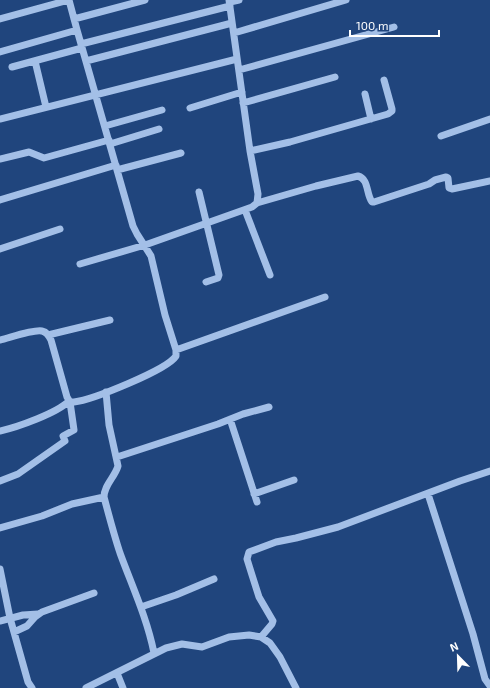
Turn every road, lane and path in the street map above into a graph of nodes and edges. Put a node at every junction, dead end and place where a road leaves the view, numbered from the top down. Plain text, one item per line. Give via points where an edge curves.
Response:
1 (69, 0) edge
2 (145, 0) edge
3 (239, 0) edge
4 (346, 0) edge
5 (230, 3) edge
6 (0, 19) edge
7 (74, 19) junction
8 (232, 23) junction
9 (394, 27) dead end
10 (77, 30) junction
11 (234, 33) junction
12 (82, 46) junction
13 (0, 52) edge
14 (237, 59) junction
15 (35, 61) junction
16 (86, 61) junction
17 (12, 67) dead end
18 (239, 70) junction
19 (335, 77) dead end
20 (384, 80) dead end
21 (242, 92) junction
22 (96, 94) junction
23 (365, 94) dead end
24 (243, 104) junction
25 (46, 108) junction
26 (190, 108) dead end
27 (162, 110) dead end
28 (490, 118) edge
29 (0, 119) edge
30 (371, 119) junction
31 (105, 126) junction
32 (159, 129) dead end
33 (440, 136) dead end
34 (109, 142) junction
35 (250, 151) junction
36 (181, 153) dead end
37 (0, 159) edge
38 (117, 167) junction
39 (490, 181) edge
40 (200, 192) dead end
41 (0, 200) edge
42 (257, 203) junction
43 (245, 210) junction
44 (207, 223) junction
45 (60, 229) dead end
46 (145, 245) junction
47 (0, 249) edge
48 (80, 264) dead end
49 (270, 275) dead end
50 (206, 282) dead end
51 (325, 297) dead end
52 (110, 320) dead end
53 (48, 335) junction
54 (0, 340) edge
55 (176, 350) junction
56 (106, 392) junction
57 (70, 401) junction
58 (269, 407) dead end
59 (230, 419) junction
60 (0, 431) edge
61 (117, 457) junction
62 (490, 471) edge
63 (294, 480) dead end
64 (0, 481) edge
65 (254, 494) junction
66 (428, 494) junction
67 (104, 497) junction
68 (257, 502) dead end
69 (0, 528) edge
70 (0, 569) edge
71 (214, 579) dead end
72 (94, 593) dead end
73 (141, 607) junction
74 (38, 614) junction
75 (10, 618) junction
76 (0, 621) edge
77 (14, 632) junction
78 (263, 636) junction
79 (154, 653) junction
80 (117, 673) junction
81 (490, 686) edge
82 (32, 688) edge
83 (86, 688) edge
84 (123, 688) edge
85 (296, 688) edge

1 - 6 street
1 - 7 street
2 - 7 street
3 - 5 street
4 - 11 street
5 - 8 street
5 - 12 street
7 - 10 street
8 - 11 street
8 - 16 street
9 - 18 street
10 - 12 street
10 - 13 street
11 - 14 street
12 - 15 street
12 - 16 street
14 - 18 street
14 - 22 street
15 - 17 street
15 - 25 street
16 - 22 street
18 - 21 street
19 - 24 street
20 - 30 street via 392,111
21 - 24 street
21 - 26 street
22 - 25 street
22 - 31 street
23 - 30 street
24 - 35 street
25 - 29 street
27 - 31 street
28 - 33 street
30 - 35 street
31 - 34 street
32 - 34 street
34 - 37 street via 44,158 29,152
34 - 38 street
35 - 42 street via 258,194
36 - 38 street
38 - 41 street
38 - 46 street via 133,226
39 - 42 street via 452,189 449,188 446,177 372,202 364,181 358,176
40 - 44 street
42 - 43 street
43 - 44 street
43 - 49 street
44 - 46 street
44 - 50 street via 219,276
45 - 47 street
46 - 48 street
46 - 55 street via 151,256
51 - 55 street
52 - 53 street
53 - 54 street via 42,331 35,331
53 - 57 street
55 - 56 street via 175,358 157,370
56 - 57 street via 78,402
56 - 61 street via 109,425
57 - 60 street via 63,407 14,428
57 - 64 street via 74,430 63,436 65,441 18,474
58 - 59 street
59 - 61 street
59 - 65 street
61 - 67 street via 118,466 105,488
62 - 66 street
63 - 65 street
65 - 68 street
66 - 78 street via 338,527 276,542 249,552 247,559 259,597 272,618 272,624
66 - 81 street via 485,679
67 - 69 street via 72,504
67 - 73 street via 120,552
70 - 75 street
71 - 73 street
72 - 74 street
73 - 79 street
74 - 75 street
74 - 77 street via 27,626
75 - 76 street
75 - 77 street
77 - 82 street
78 - 79 street via 229,637 202,647 182,644
78 - 85 street via 277,653
79 - 80 street
80 - 83 street
80 - 84 street

